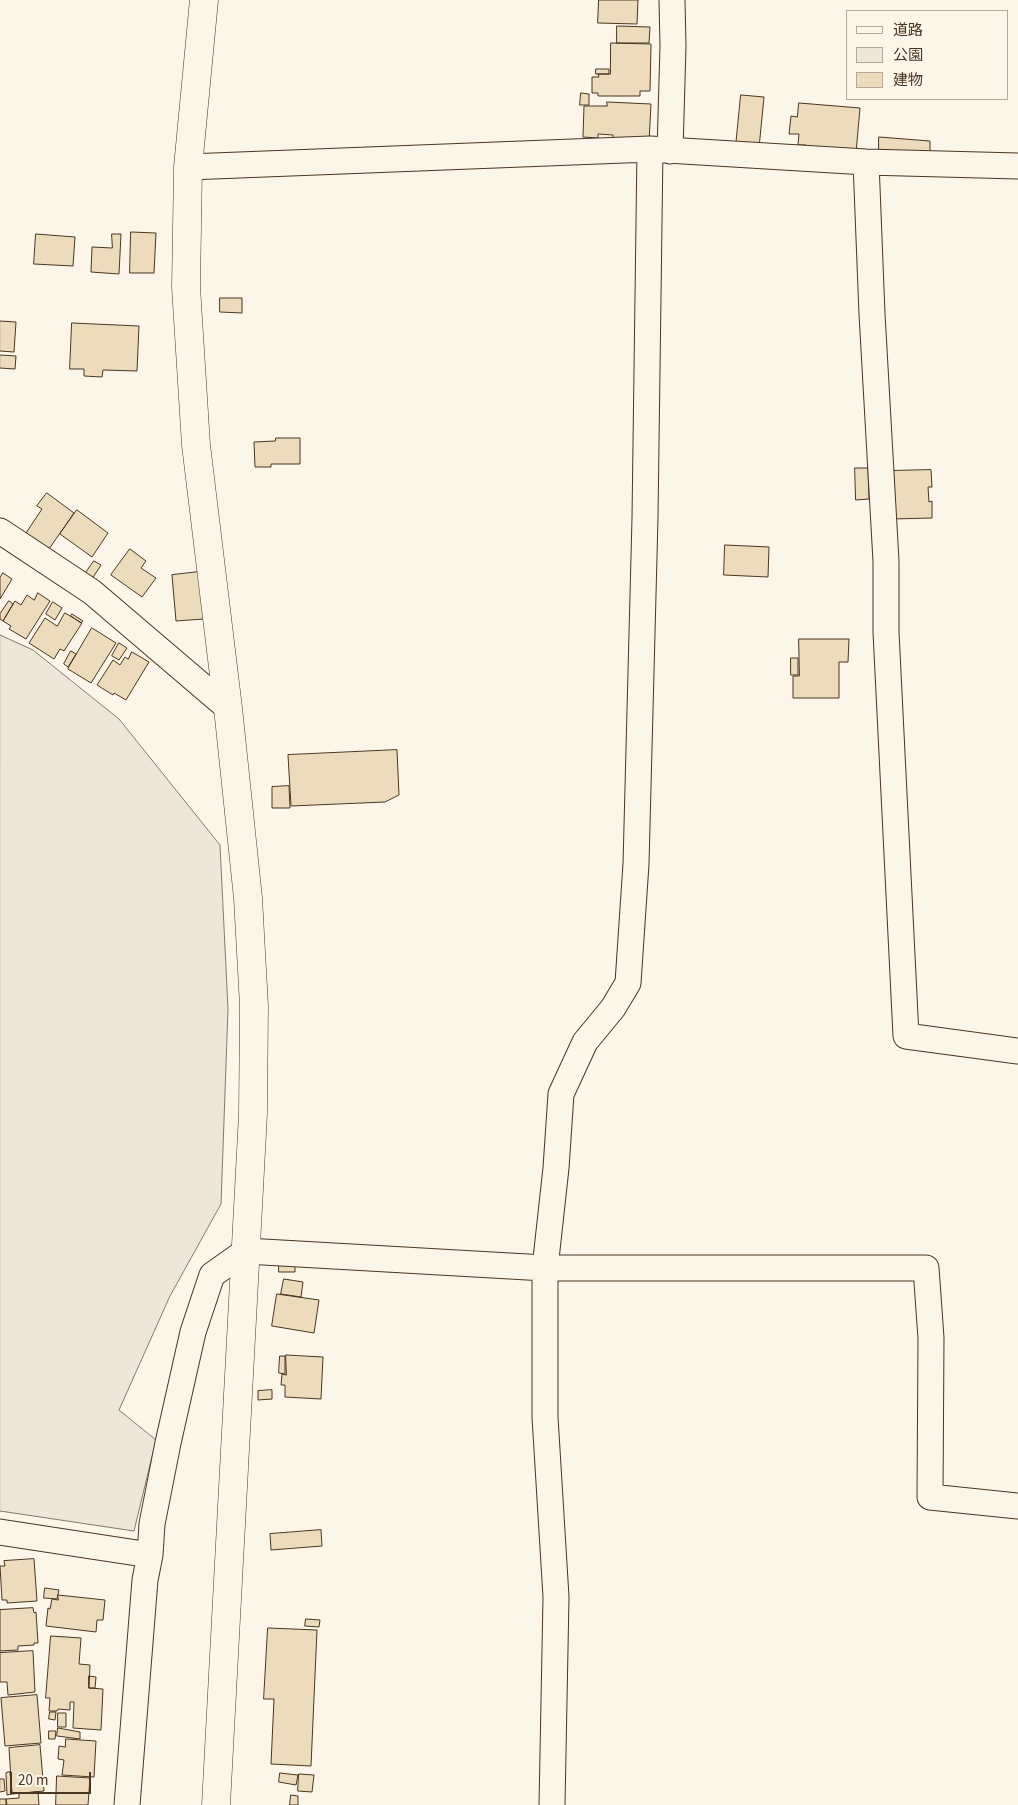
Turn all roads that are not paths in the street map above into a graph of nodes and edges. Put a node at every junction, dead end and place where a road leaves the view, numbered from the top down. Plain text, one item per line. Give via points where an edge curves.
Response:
1 (204, 0) edge
2 (672, 0) edge
3 (660, 150) junction
4 (866, 162) junction
5 (1018, 166) edge
6 (188, 167) junction
7 (0, 531) edge
8 (228, 708) junction
9 (1018, 1051) edge
10 (246, 1251) junction
11 (545, 1268) junction
12 (1018, 1506) edge
13 (0, 1532) edge
14 (150, 1555) junction
15 (127, 1805) edge
16 (216, 1805) edge
17 (552, 1805) edge

1 - 6 street
2 - 3 street via 673,46
3 - 4 street
3 - 6 street
3 - 11 street via 645,518 636,864 628,983 613,1008 585,1042 561,1094
4 - 5 street
4 - 9 street via 906,1036
6 - 8 street via 186,287 196,445
7 - 8 street via 92,592
8 - 10 street via 248,898 254,1006 253,1114
10 - 11 street
10 - 14 street via 212,1275 193,1332 152,1524
10 - 16 street
11 - 12 street via 926,1268 931,1338 930,1496
11 - 17 street via 545,1417 556,1598
13 - 14 street
14 - 15 street via 145,1580

